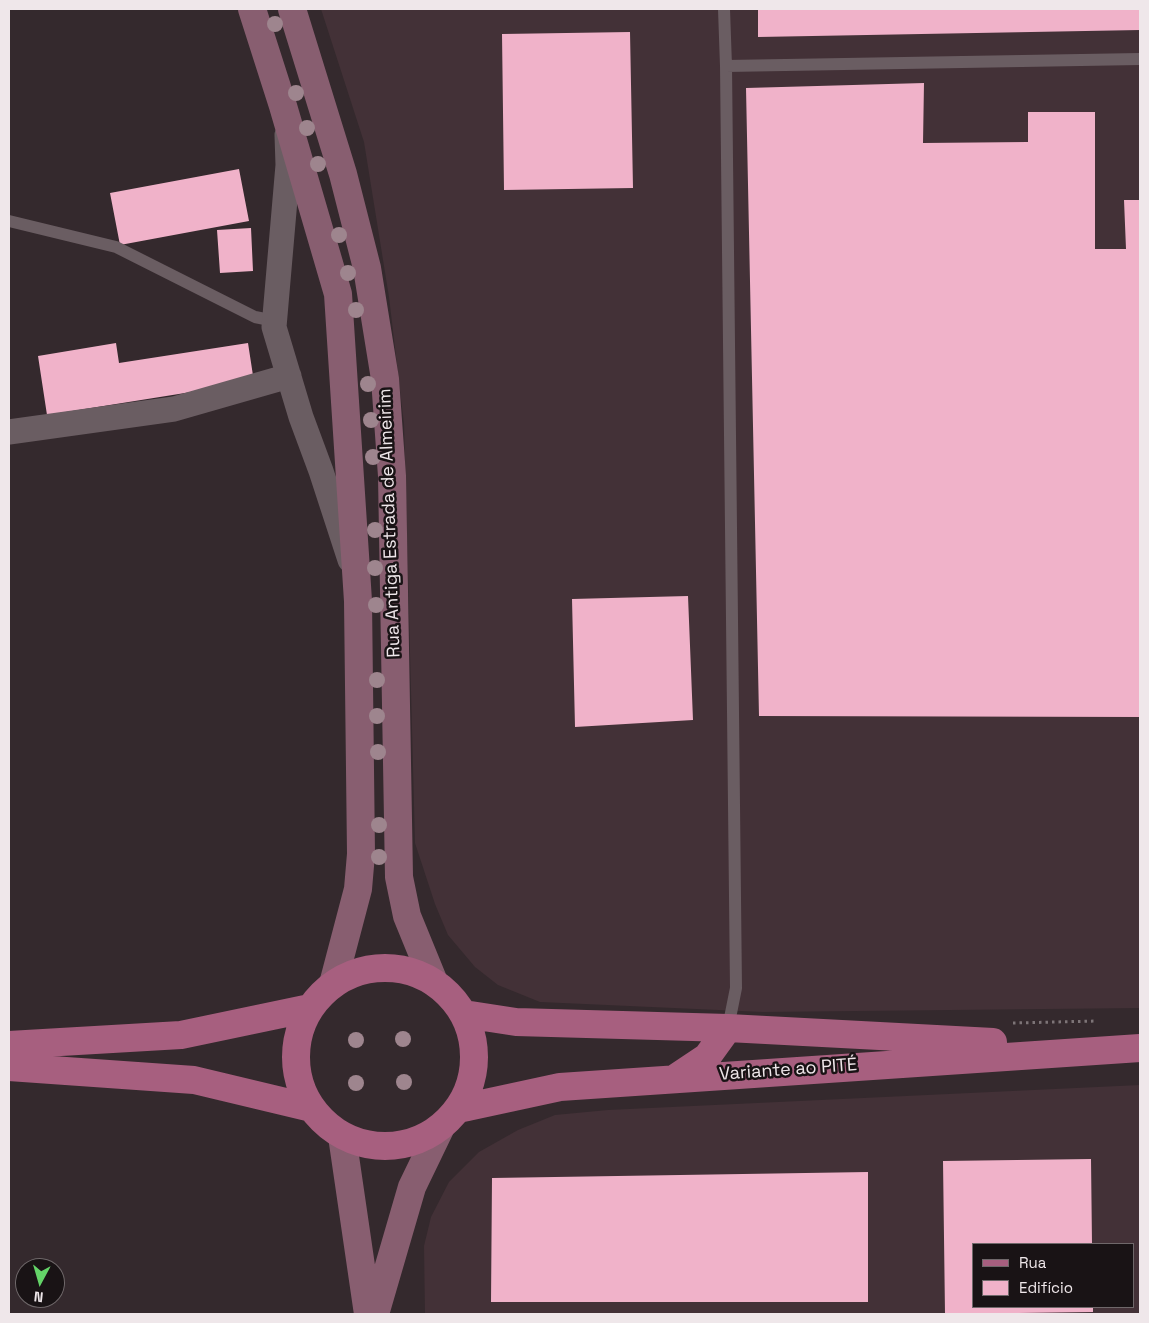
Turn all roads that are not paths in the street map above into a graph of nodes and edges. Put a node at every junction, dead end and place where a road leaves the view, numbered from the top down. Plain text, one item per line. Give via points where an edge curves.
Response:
1 (252, 9) edge
2 (292, 9) edge
3 (724, 9) edge
4 (1140, 59) edge
5 (726, 66) junction
6 (283, 106) junction
7 (9, 221) edge
8 (274, 321) junction
9 (289, 376) junction
10 (9, 432) edge
11 (358, 602) junction
12 (434, 982) junction
13 (333, 984) junction
14 (310, 1008) junction
15 (464, 1014) junction
16 (728, 1028) junction
17 (9, 1045) edge
18 (1130, 1048) edge
19 (9, 1067) edge
20 (675, 1078) junction
21 (310, 1108) junction
22 (458, 1109) junction
23 (440, 1129) junction
24 (342, 1136) junction
25 (368, 1314) edge
26 (375, 1314) edge

1 - 6 street, Rua Antiga Estrada de Almeirim
2 - 12 street, Rua Antiga Estrada de Almeirim via 343,174 367,268 385,379 392,476 399,877 407,916
3 - 5 lane
4 - 5 lane
5 - 16 lane via 736,988
6 - 8 street via 288,165
6 - 11 street, Rua Antiga Estrada de Almeirim via 338,294
7 - 8 lane via 116,247 255,317
8 - 9 street
9 - 10 street via 174,409
9 - 11 street via 350,561
11 - 13 street, Rua Antiga Estrada de Almeirim via 360,871
12 - 13 main road via 410,971 378,967 362,970
12 - 15 main road via 454,999
13 - 14 main road
14 - 17 main road via 181,1035
14 - 21 main road via 298,1034 295,1065 298,1082
15 - 16 main road, Variante ao PITÉ via 516,1022
15 - 22 main road via 471,1029 475,1062 467,1096
16 - 18 main road, Variante ao PITÉ
16 - 20 main road via 707,1057
18 - 20 main road, Variante ao PITÉ
19 - 21 main road via 194,1080
20 - 22 main road, Variante ao PITÉ via 560,1087
21 - 24 main road
22 - 23 main road
23 - 24 main road via 415,1142 400,1145 375,1146
23 - 26 street via 412,1187
24 - 25 street

